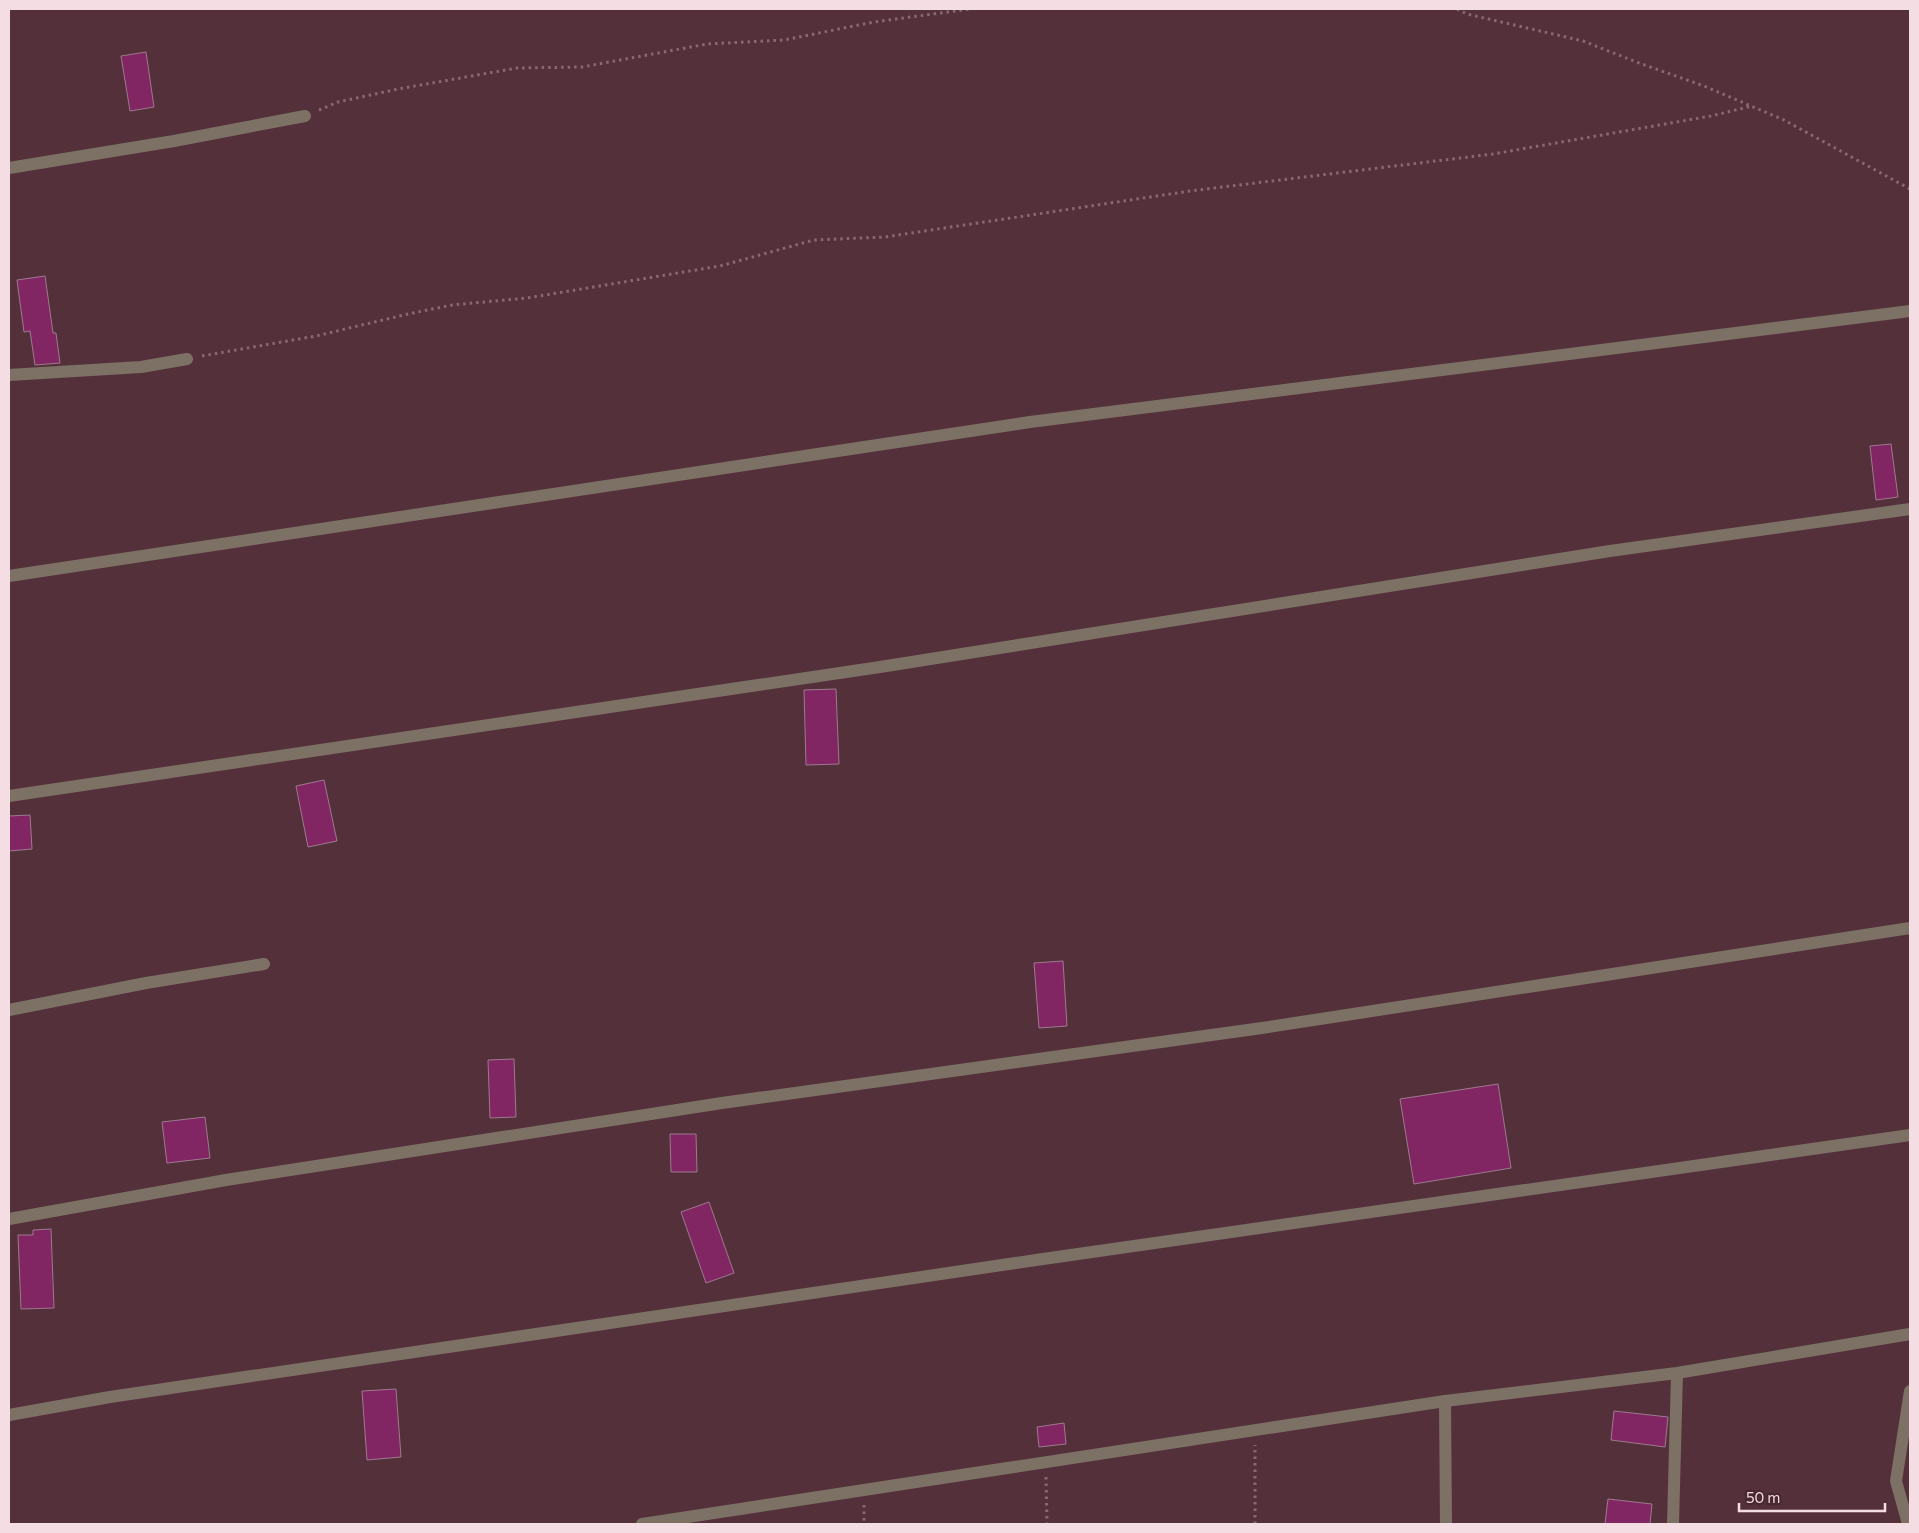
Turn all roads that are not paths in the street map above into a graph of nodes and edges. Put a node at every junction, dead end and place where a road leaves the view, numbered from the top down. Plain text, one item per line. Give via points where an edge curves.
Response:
1 (304, 116) road end
2 (9, 168) edge
3 (1910, 311) edge
4 (187, 359) road end
5 (9, 375) edge
6 (1910, 509) edge
7 (9, 576) edge
8 (9, 796) edge
9 (1910, 928) edge
10 (264, 964) dead end
11 (9, 1010) edge
12 (1910, 1136) edge
13 (9, 1219) edge
14 (1910, 1334) edge
15 (1678, 1373) junction
16 (1910, 1391) edge
17 (1445, 1401) junction
18 (9, 1415) edge
19 (642, 1524) edge
20 (1446, 1524) edge
21 (1673, 1524) edge
22 (1908, 1524) edge

1 - 2 street
3 - 7 street via 1030,422
4 - 5 street via 142,367
6 - 8 street via 1610,551 890,665
9 - 13 street via 1262,1028 722,1103 236,1179
10 - 11 street
12 - 18 street via 977,1269 110,1397
14 - 15 street
15 - 17 street
15 - 21 street
16 - 22 street via 1896,1481
17 - 19 street
17 - 20 street

